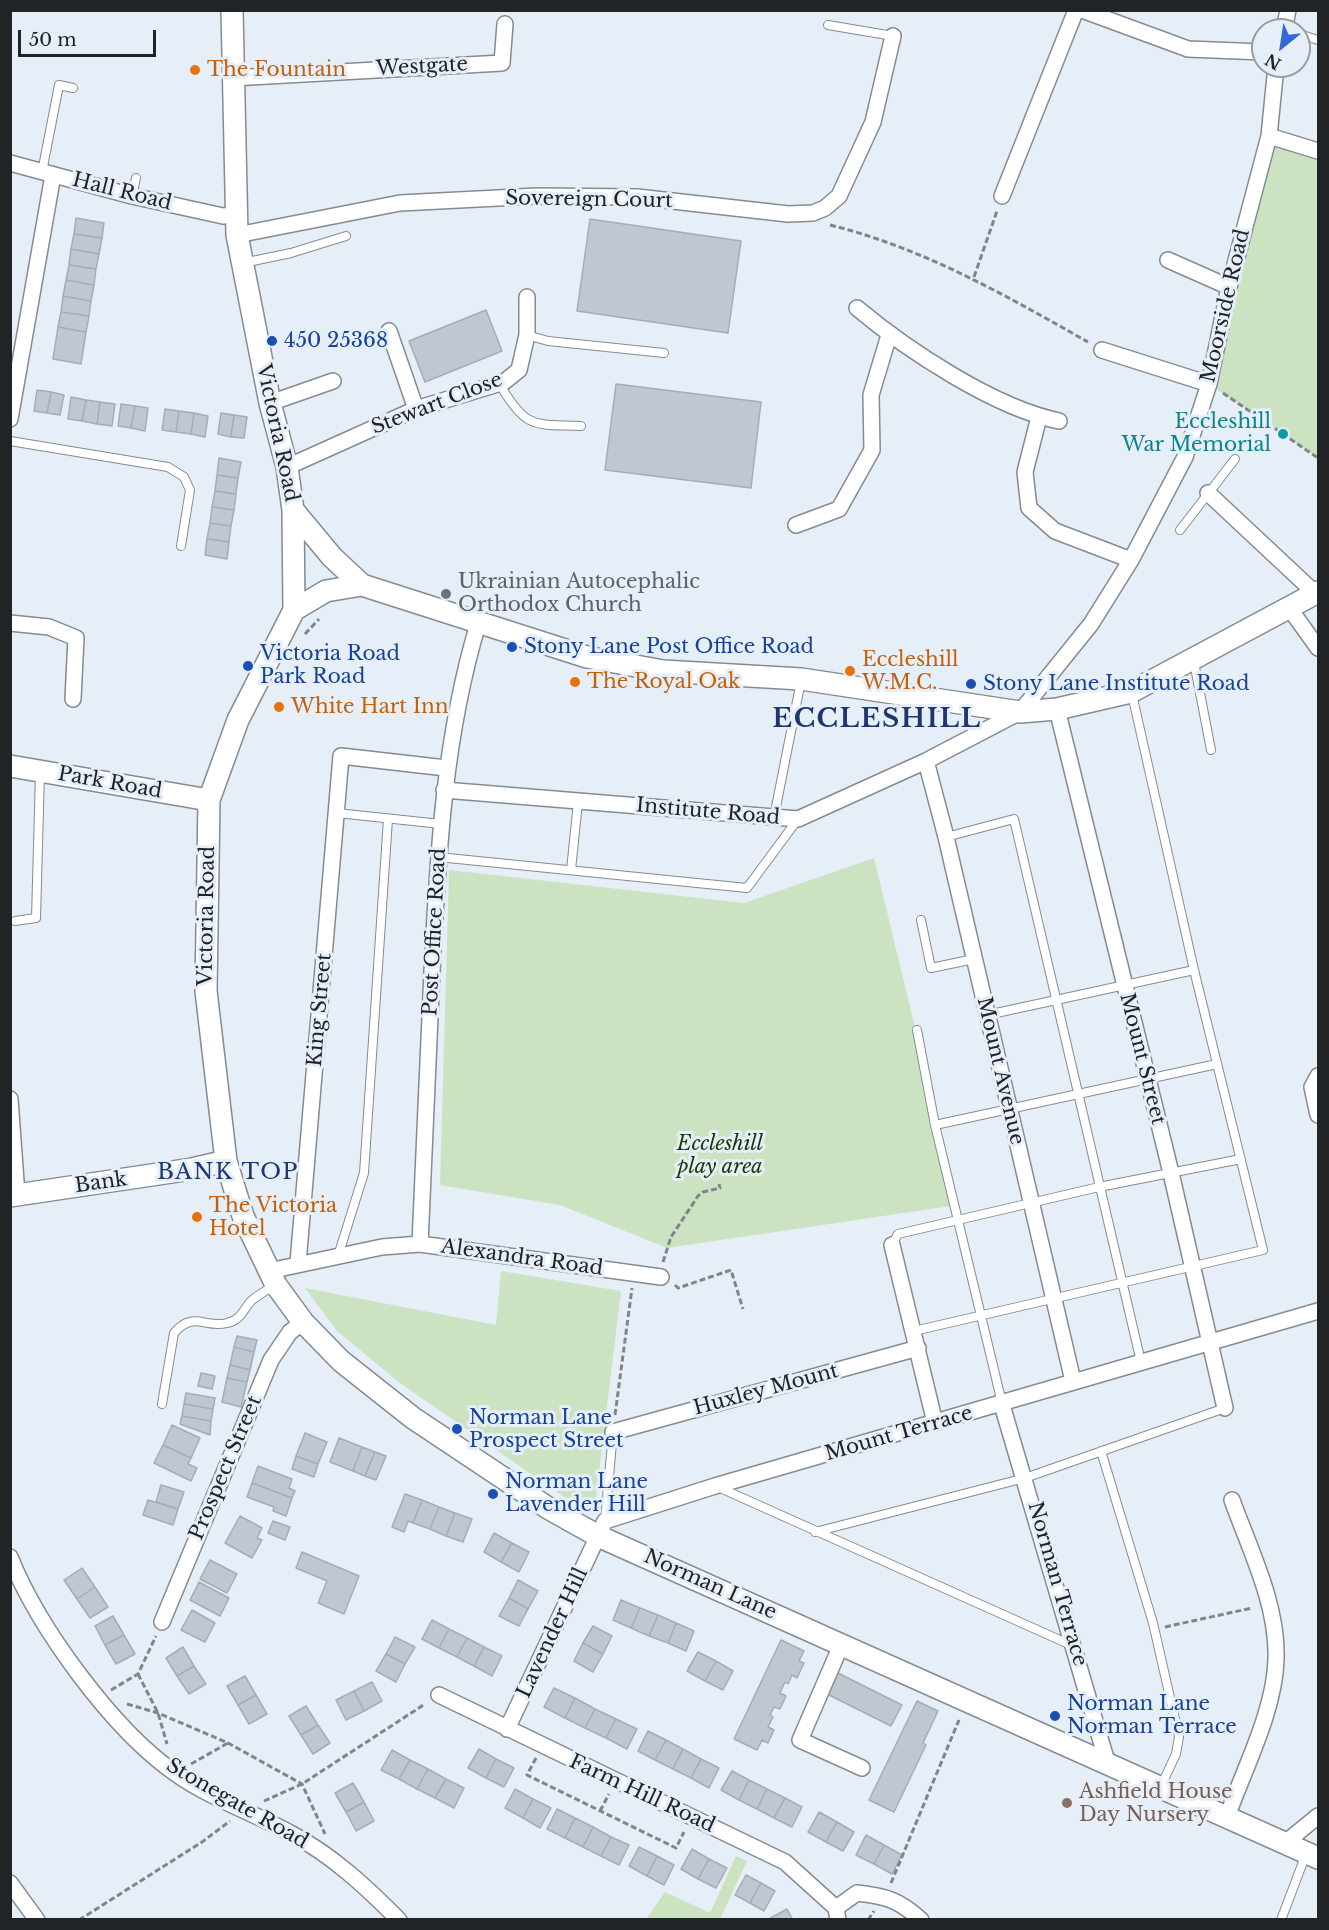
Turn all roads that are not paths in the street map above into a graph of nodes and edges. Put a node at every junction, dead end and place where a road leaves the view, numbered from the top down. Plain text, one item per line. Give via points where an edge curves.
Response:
1 (232, 10) edge
2 (1076, 10) edge
3 (1082, 10) edge
4 (505, 24) dead end
5 (828, 25) dead end
6 (893, 36) joint
7 (1251, 52) edge
8 (232, 78) junction
9 (1275, 78) edge
10 (73, 88) dead end
11 (1269, 136) junction
12 (1318, 151) edge
13 (10, 163) edge
14 (48, 173) junction
15 (136, 178) dead end
16 (132, 196) junction
17 (1002, 196) road end
18 (236, 225) junction
19 (346, 236) dead end
20 (1168, 260) dead end
21 (242, 263) junction
22 (1229, 287) junction
23 (527, 297) dead end
24 (857, 308) dead end
25 (389, 331) dead end
26 (527, 335) junction
27 (889, 335) junction
28 (1102, 350) road end
29 (664, 353) dead end
30 (333, 381) dead end
31 (504, 382) junction
32 (1209, 384) junction
33 (270, 404) junction
34 (416, 409) junction
35 (11, 414) edge
36 (1039, 417) junction
37 (1059, 421) dead end
38 (581, 426) dead end
39 (10, 441) edge
40 (1235, 459) dead end
41 (287, 467) junction
42 (1208, 493) junction
43 (293, 510) junction
44 (796, 525) dead end
45 (1180, 530) dead end
46 (181, 546) dead end
47 (1131, 560) junction
48 (362, 585) junction
49 (1317, 593) edge
50 (1290, 609) junction
51 (294, 610) junction
52 (10, 623) edge
53 (478, 624) junction
54 (1318, 648) edge
55 (1194, 660) junction
56 (801, 679) junction
57 (1131, 692) junction
58 (73, 699) dead end
59 (1058, 710) junction
60 (1020, 712) junction
61 (1211, 750) dead end
62 (926, 761) junction
63 (10, 766) edge
64 (447, 768) junction
65 (40, 771) junction
66 (444, 790) junction
67 (209, 800) junction
68 (578, 802) junction
69 (337, 813) junction
70 (774, 817) junction
71 (388, 819) junction
72 (798, 819) junction
73 (441, 824) junction
74 (946, 837) junction
75 (438, 857) junction
76 (572, 870) junction
77 (921, 920) dead end
78 (15, 921) dead end
79 (974, 958) junction
80 (1194, 969) junction
81 (1124, 985) junction
82 (1056, 999) junction
83 (987, 1015) junction
84 (917, 1030) dead end
85 (1217, 1064) junction
86 (1318, 1076) edge
87 (1146, 1079) junction
88 (1079, 1093) junction
89 (10, 1099) edge
90 (1009, 1107) junction
91 (1318, 1115) edge
92 (935, 1125) junction
93 (1241, 1159) junction
94 (226, 1161) junction
95 (1171, 1173) junction
96 (1100, 1187) junction
97 (14, 1196) edge
98 (1032, 1203) junction
99 (958, 1220) junction
100 (420, 1244) junction
101 (892, 1245) joint
102 (338, 1256) junction
103 (298, 1263) junction
104 (1192, 1266) junction
105 (661, 1277) road end
106 (273, 1278) junction
107 (1122, 1283) junction
108 (1053, 1300) junction
109 (1318, 1311) edge
110 (980, 1316) junction
111 (303, 1322) junction
112 (914, 1331) junction
113 (1209, 1344) junction
114 (918, 1348) junction
115 (1141, 1362) junction
116 (1073, 1381) junction
117 (162, 1404) dead end
118 (1002, 1405) junction
119 (1225, 1408) joint
120 (935, 1423) junction
121 (613, 1432) joint
122 (1101, 1451) junction
123 (1025, 1478) junction
124 (715, 1486) junction
125 (1232, 1500) dead end
126 (602, 1529) junction
127 (815, 1532) junction
128 (10, 1557) edge
129 (162, 1622) road end
130 (842, 1643) junction
131 (1076, 1647) junction
132 (439, 1695) dead end
133 (507, 1729) junction
134 (1108, 1765) junction
135 (862, 1768) dead end
136 (1160, 1788) junction
137 (1318, 1816) edge
138 (1227, 1817) junction
139 (1285, 1843) junction
140 (1313, 1855) edge
141 (10, 1883) edge
142 (837, 1914) edge
143 (38, 1920) edge
144 (399, 1920) edge
145 (921, 1920) edge
146 (1281, 1920) edge

1 - 8 street, Victoria Road
2 - 17 street
3 - 7 street via 1188,49
4 - 8 street, Westgate via 502,63
5 - 6 lane
6 - 18 street, Sovereign Court via 873,122 839,196 813,213 788,214 637,197 537,196 400,203
8 - 18 street, Victoria Road
9 - 11 street, Moorside Road
10 - 14 lane via 59,85
11 - 12 street
11 - 22 street, Moorside Road
13 - 14 street, Hall Road
14 - 16 street, Hall Road
14 - 35 street
15 - 16 lane
16 - 18 street, Hall Road via 223,216
18 - 21 street, Victoria Road
19 - 21 lane
20 - 22 street
21 - 33 street, Victoria Road
22 - 32 street, Moorside Road
23 - 26 street, Stewart Close
24 - 27 street
25 - 34 street
26 - 29 lane
26 - 31 street, Stewart Close via 519,370
27 - 36 street via 1000,401
27 - 44 street via 871,395 872,450 838,509
28 - 32 street
30 - 33 street
31 - 34 street, Stewart Close
31 - 38 lane via 502,388 516,412 526,420
32 - 47 street, Moorside Road via 1185,457
33 - 41 street, Victoria Road
34 - 41 street, Stewart Close
36 - 37 street
36 - 47 street via 1025,472 1029,508 1055,531
39 - 46 lane via 177,471 190,490
40 - 42 lane
41 - 43 street, Victoria Road
42 - 45 lane
42 - 49 street
43 - 48 street via 332,557
43 - 51 street, Victoria Road
47 - 60 street, Moorside Road via 1091,624
48 - 51 street via 326,591
48 - 53 street
49 - 50 street
50 - 54 street
50 - 55 street
51 - 67 street, Victoria Road via 238,720
52 - 58 street via 49,627 76,638
53 - 56 street via 587,657 663,671
53 - 64 street, Post Office Road via 465,669
55 - 57 street
55 - 61 lane
56 - 60 street
56 - 70 lane
57 - 59 street
57 - 80 lane
59 - 60 street
59 - 81 street, Mount Street
60 - 62 street, Institute Road
62 - 72 street, Institute Road
62 - 74 street, Mount Avenue
63 - 65 street, Park Road
64 - 66 street, Post Office Road
64 - 69 street, King Street via 341,756
65 - 67 street, Park Road
65 - 78 lane via 36,918
66 - 68 street, Institute Road
66 - 73 street, Post Office Road
67 - 94 street, Victoria Road via 206,991
68 - 70 street, Institute Road
68 - 76 lane
69 - 71 lane
69 - 103 street, King Street
70 - 72 street, Institute Road
71 - 73 lane
71 - 102 lane via 364,1173
72 - 76 lane via 747,888
73 - 75 street, Post Office Road
74 - 79 street, Mount Avenue
74 - 82 lane via 1014,819
75 - 76 lane
75 - 100 street, Post Office Road
77 - 79 lane via 931,968
79 - 83 street, Mount Avenue
80 - 81 lane
80 - 85 lane
81 - 82 lane
81 - 87 street, Mount Street
82 - 83 lane
82 - 88 lane
83 - 90 street, Mount Avenue
84 - 92 lane
85 - 87 lane
85 - 93 lane
86 - 91 street via 1312,1087
87 - 88 lane
87 - 95 street, Mount Street
88 - 90 lane
88 - 96 lane
89 - 97 street
90 - 92 lane
90 - 98 street, Mount Avenue
92 - 99 lane
93 - 95 lane
93 - 104 lane via 1263,1250
94 - 97 street, Bank
94 - 106 street, Norman Lane via 243,1216
95 - 96 lane
95 - 104 street, Mount Street
96 - 98 lane
96 - 107 lane
98 - 99 lane
98 - 108 street, Mount Avenue
99 - 101 lane via 898,1234
99 - 110 lane
100 - 102 street, Alexandra Road
100 - 105 street, Alexandra Road
101 - 112 street
102 - 103 street, Alexandra Road
103 - 106 street, Alexandra Road
104 - 107 lane
104 - 113 street, Mount Street
106 - 111 street, Norman Lane
106 - 117 lane via 241,1317 226,1324 193,1320 181,1325 174,1333
107 - 108 lane
107 - 115 lane
108 - 110 lane
108 - 116 street, Mount Avenue
109 - 113 street, Mount Terrace
110 - 112 lane
110 - 118 lane
111 - 126 street, Norman Lane via 340,1361 413,1418 548,1508
111 - 129 street, Prospect Street via 290,1332 271,1360
112 - 114 street
113 - 115 street, Mount Terrace
113 - 119 street, Mount Street
114 - 120 street
114 - 121 street, Huxley Mount
115 - 116 street, Mount Terrace
116 - 118 street, Mount Terrace
118 - 120 street, Mount Terrace
118 - 123 street, Norman Terrace
119 - 122 lane
120 - 124 street, Mount Terrace
121 - 126 lane
122 - 123 lane
122 - 136 lane via 1154,1629 1179,1737 1176,1754
123 - 127 lane
123 - 131 street, Norman Terrace
124 - 126 street, Mount Terrace
124 - 127 lane
125 - 138 street via 1269,1604 1276,1659 1272,1690
126 - 130 street, Norman Lane
126 - 133 street, Lavender Hill
127 - 131 lane
128 - 144 street, Stonegate Road via 50,1635 135,1738 175,1773 294,1834 339,1863
130 - 134 street, Norman Lane
130 - 135 street via 800,1740
131 - 134 street, Norman Terrace
132 - 133 street, Farm Hill Road
133 - 142 street, Farm Hill Road via 785,1862
134 - 136 street, Norman Lane
136 - 138 street, Norman Lane
137 - 139 street
138 - 139 street, Norman Lane
139 - 140 street, Norman Lane
140 - 146 lane
141 - 143 street
142 - 145 street, Farm Hill Road via 857,1893 886,1896

